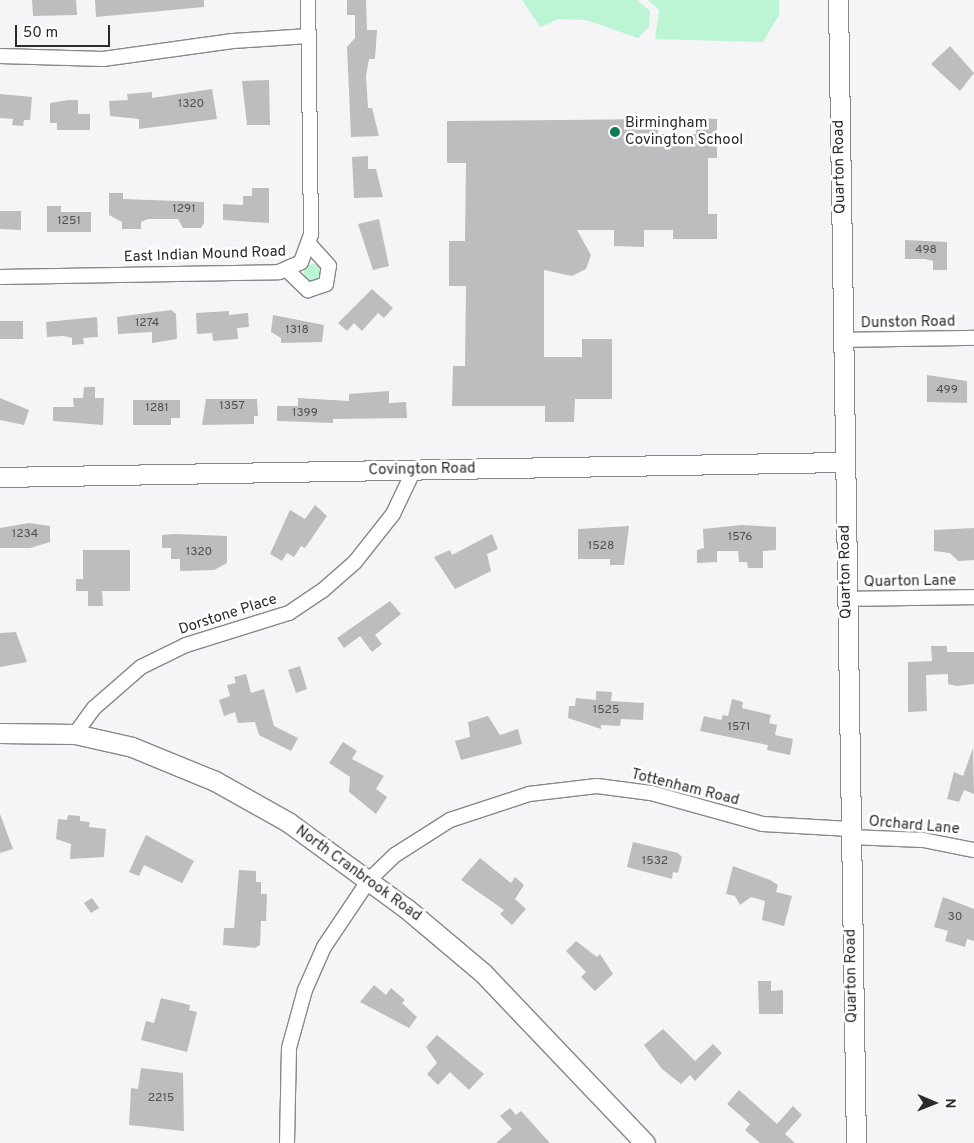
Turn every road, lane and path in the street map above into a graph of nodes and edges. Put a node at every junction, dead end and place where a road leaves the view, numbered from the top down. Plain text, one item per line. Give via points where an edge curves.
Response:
1 (308, 0) edge
2 (838, 0) edge
3 (308, 36) junction
4 (0, 56) edge
5 (310, 245) junction
6 (288, 271) junction
7 (0, 277) edge
8 (974, 338) edge
9 (842, 340) junction
10 (844, 462) junction
11 (414, 470) junction
12 (0, 476) edge
13 (974, 597) edge
14 (847, 599) junction
15 (0, 733) edge
16 (75, 734) junction
17 (850, 833) junction
18 (974, 850) edge
19 (369, 880) junction
20 (288, 1143) edge
21 (645, 1143) edge
22 (856, 1143) edge

1 - 3 street
2 - 9 street, Quarton Road
3 - 4 street via 233,40 103,59
3 - 5 street
5 - 6 street, East Indian Mound Road via 301,262
5 - 6 street via 329,266 326,284 308,290
6 - 7 street, East Indian Mound Road
8 - 9 street, Dunston Road
9 - 10 street, Quarton Road
10 - 11 street, Covington Road
10 - 14 street, Quarton Road
11 - 12 street, Covington Road
11 - 16 street, Dorstone Place via 394,514 355,562 322,591 288,613 186,645 141,667 94,708
13 - 14 street, Quarton Lane
14 - 17 street, Quarton Road
15 - 16 street, North Cranbrook Road
16 - 19 street, North Cranbrook Road via 132,747 215,782 288,822
17 - 18 street, Orchard Lane via 922,840
17 - 19 street, Tottenham Road via 779,826 634,789 574,787 515,797 450,820 395,855
17 - 22 street, Quarton Road
19 - 20 street, Tottenham Road via 336,924 305,990 287,1064
19 - 21 street, North Cranbrook Road via 483,973

